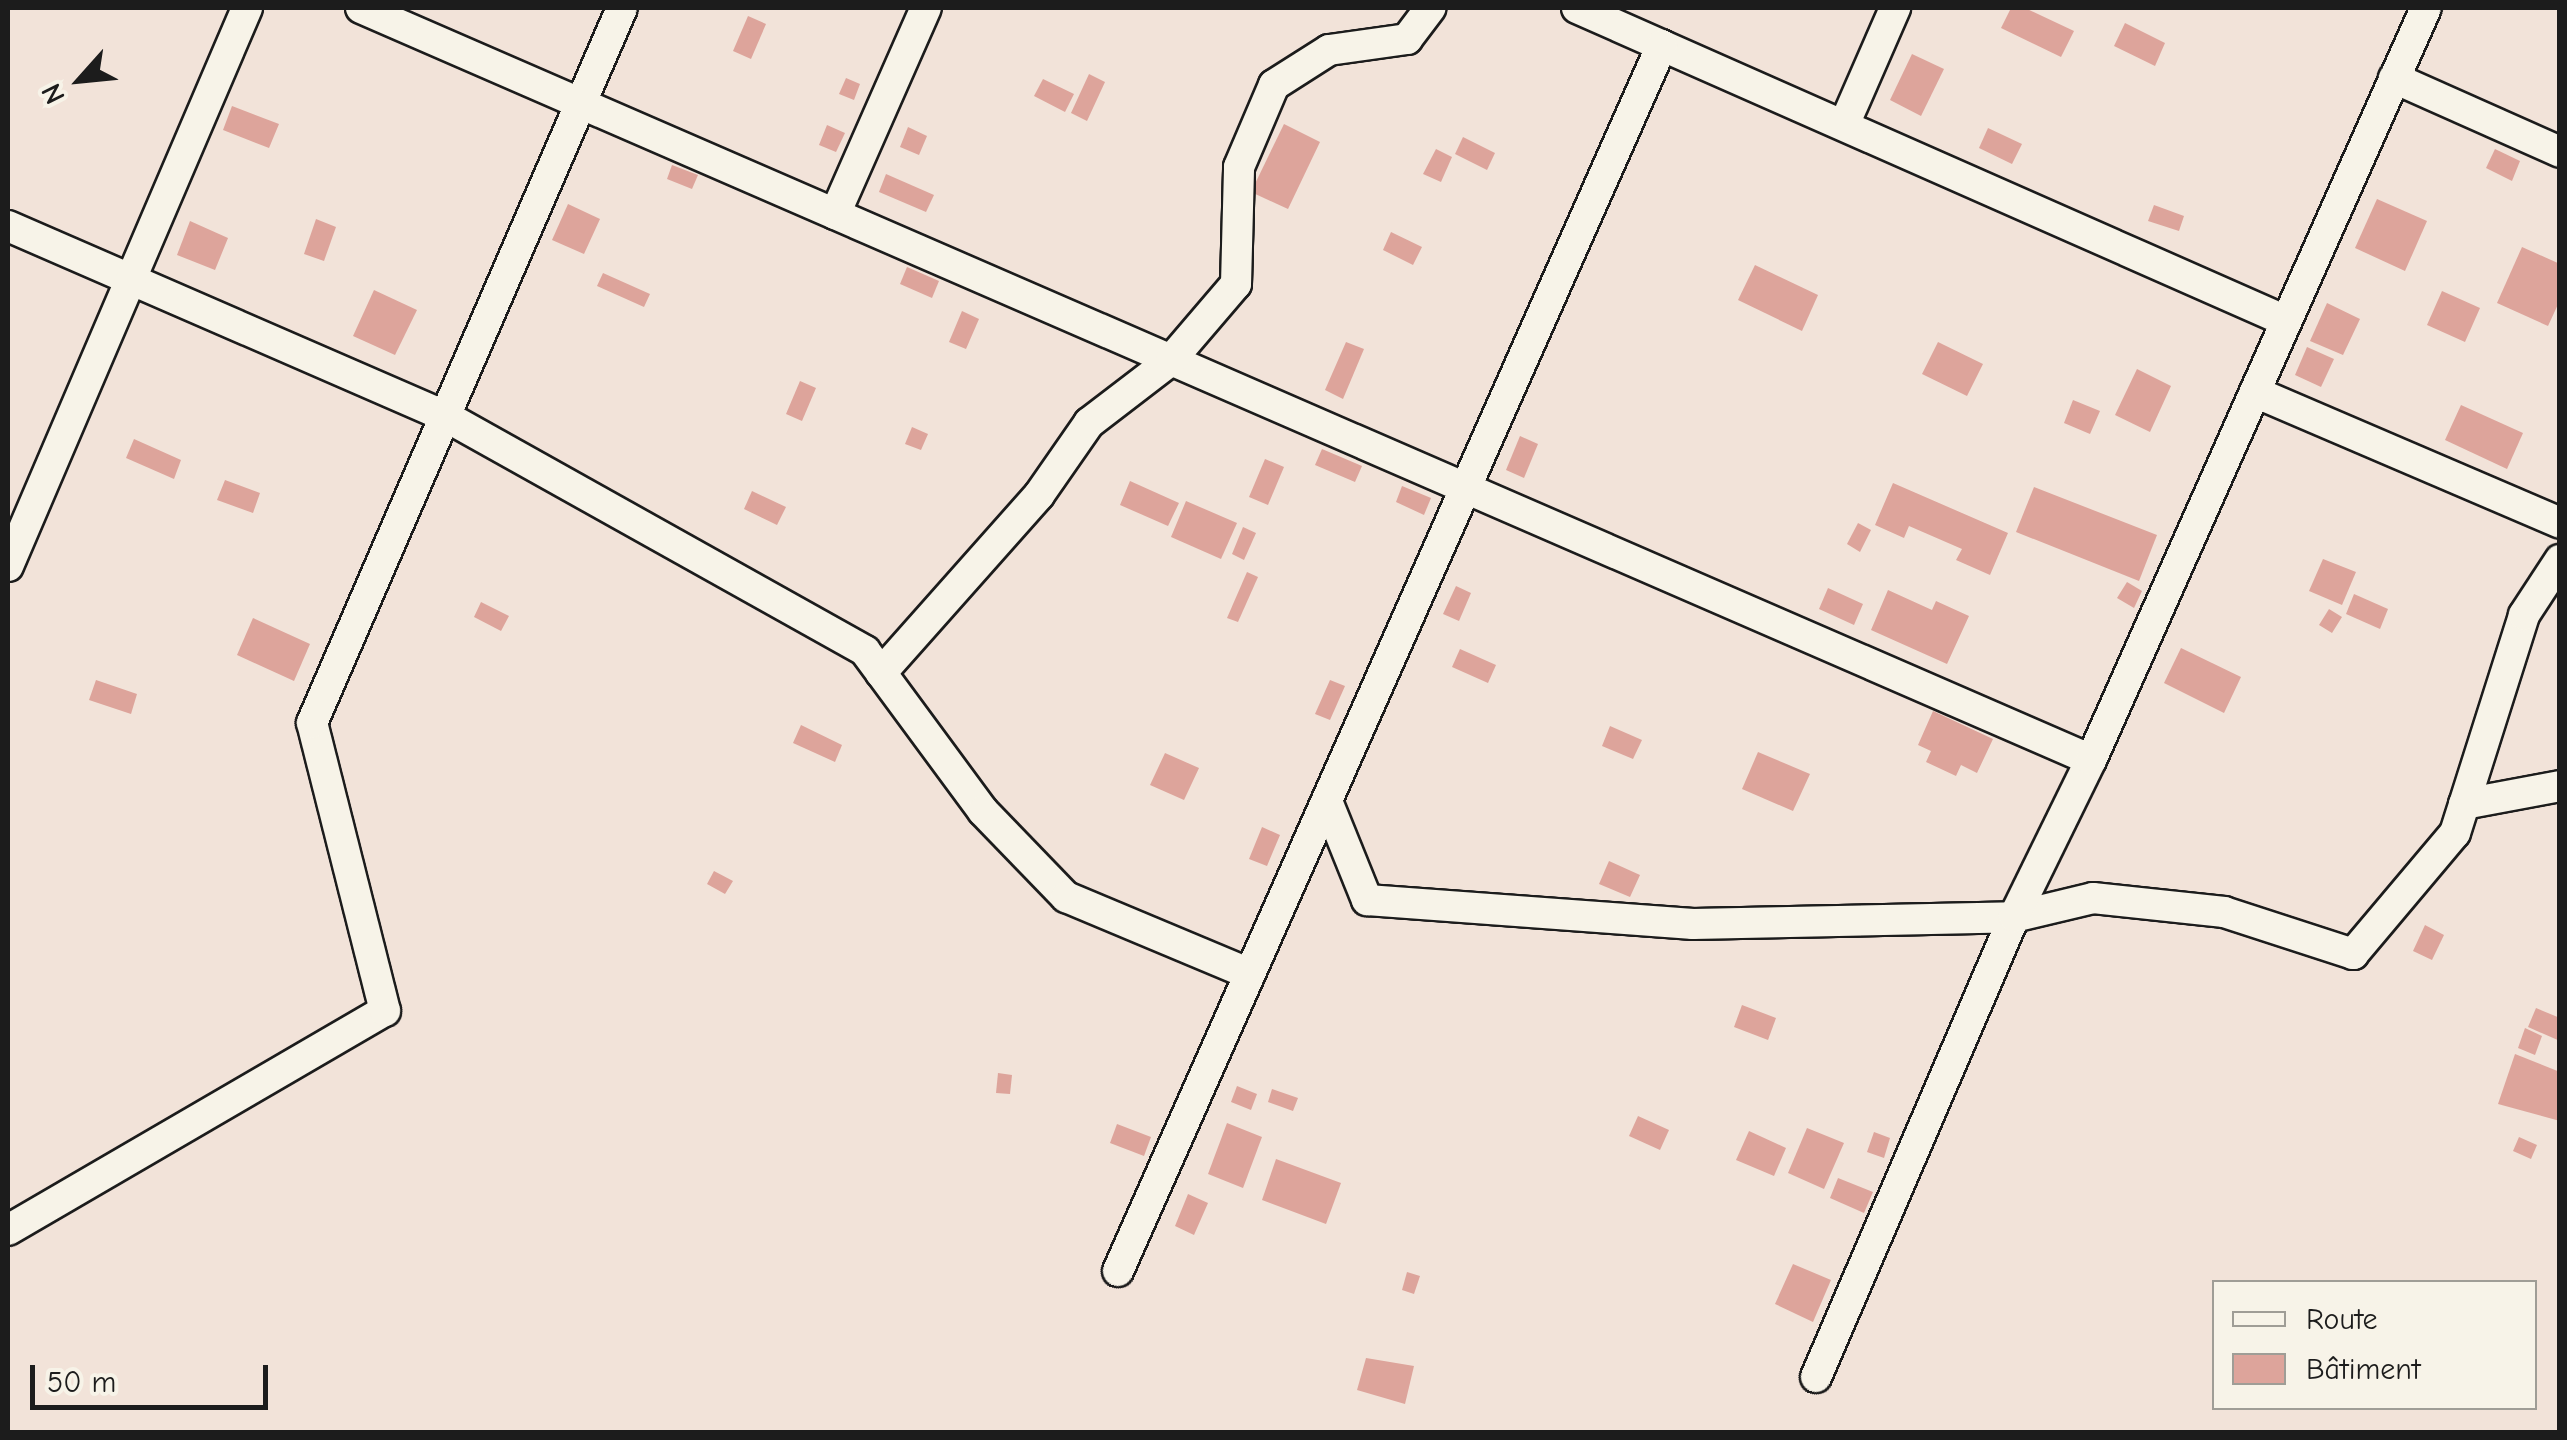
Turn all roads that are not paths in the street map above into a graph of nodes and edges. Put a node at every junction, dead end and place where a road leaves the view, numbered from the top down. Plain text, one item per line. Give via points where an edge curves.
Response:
1 (247, 8) edge
2 (362, 8) edge
3 (622, 8) edge
4 (926, 8) edge
5 (1430, 8) edge
6 (1576, 8) edge
7 (1896, 8) edge
8 (2424, 8) edge
9 (1662, 45) junction
10 (2394, 78) junction
11 (580, 103) junction
12 (1844, 126) junction
13 (2560, 152) edge
14 (836, 214) junction
15 (8, 226) edge
16 (130, 280) junction
17 (2286, 321) junction
18 (1171, 360) junction
19 (2254, 392) junction
20 (444, 416) junction
21 (1466, 488) junction
22 (2560, 522) edge
23 (11, 548) edge
24 (2560, 560) edge
25 (881, 673) junction
26 (2090, 760) junction
27 (2560, 786) edge
28 (1326, 801) junction
29 (2464, 804) junction
30 (2014, 917) junction
31 (1250, 974) junction
32 (8, 1230) edge
33 (1118, 1271) dead end
34 (1816, 1376) dead end

1 - 16 street
2 - 11 street
3 - 11 street
4 - 14 street
5 - 18 street via 1408,38 1330,50 1274,85 1240,167 1236,284
6 - 9 street
7 - 12 street
8 - 10 street
9 - 12 street
9 - 21 street
10 - 13 street
10 - 17 street
11 - 14 street
11 - 20 street
12 - 17 street
14 - 18 street
15 - 16 street
16 - 20 street
16 - 23 street
17 - 19 street
18 - 21 street
18 - 25 street via 1090,423 1039,495
19 - 22 street
19 - 26 street
20 - 25 street via 865,651
20 - 32 street via 312,722 386,1011
21 - 26 street
21 - 28 street
24 - 29 street via 2524,615
25 - 31 street via 983,811 1066,897
26 - 30 street
27 - 29 street
28 - 30 street via 1367,900 1692,924
28 - 31 street
29 - 30 street via 2455,833 2353,954 2224,912 2093,898
30 - 34 street
31 - 33 street

